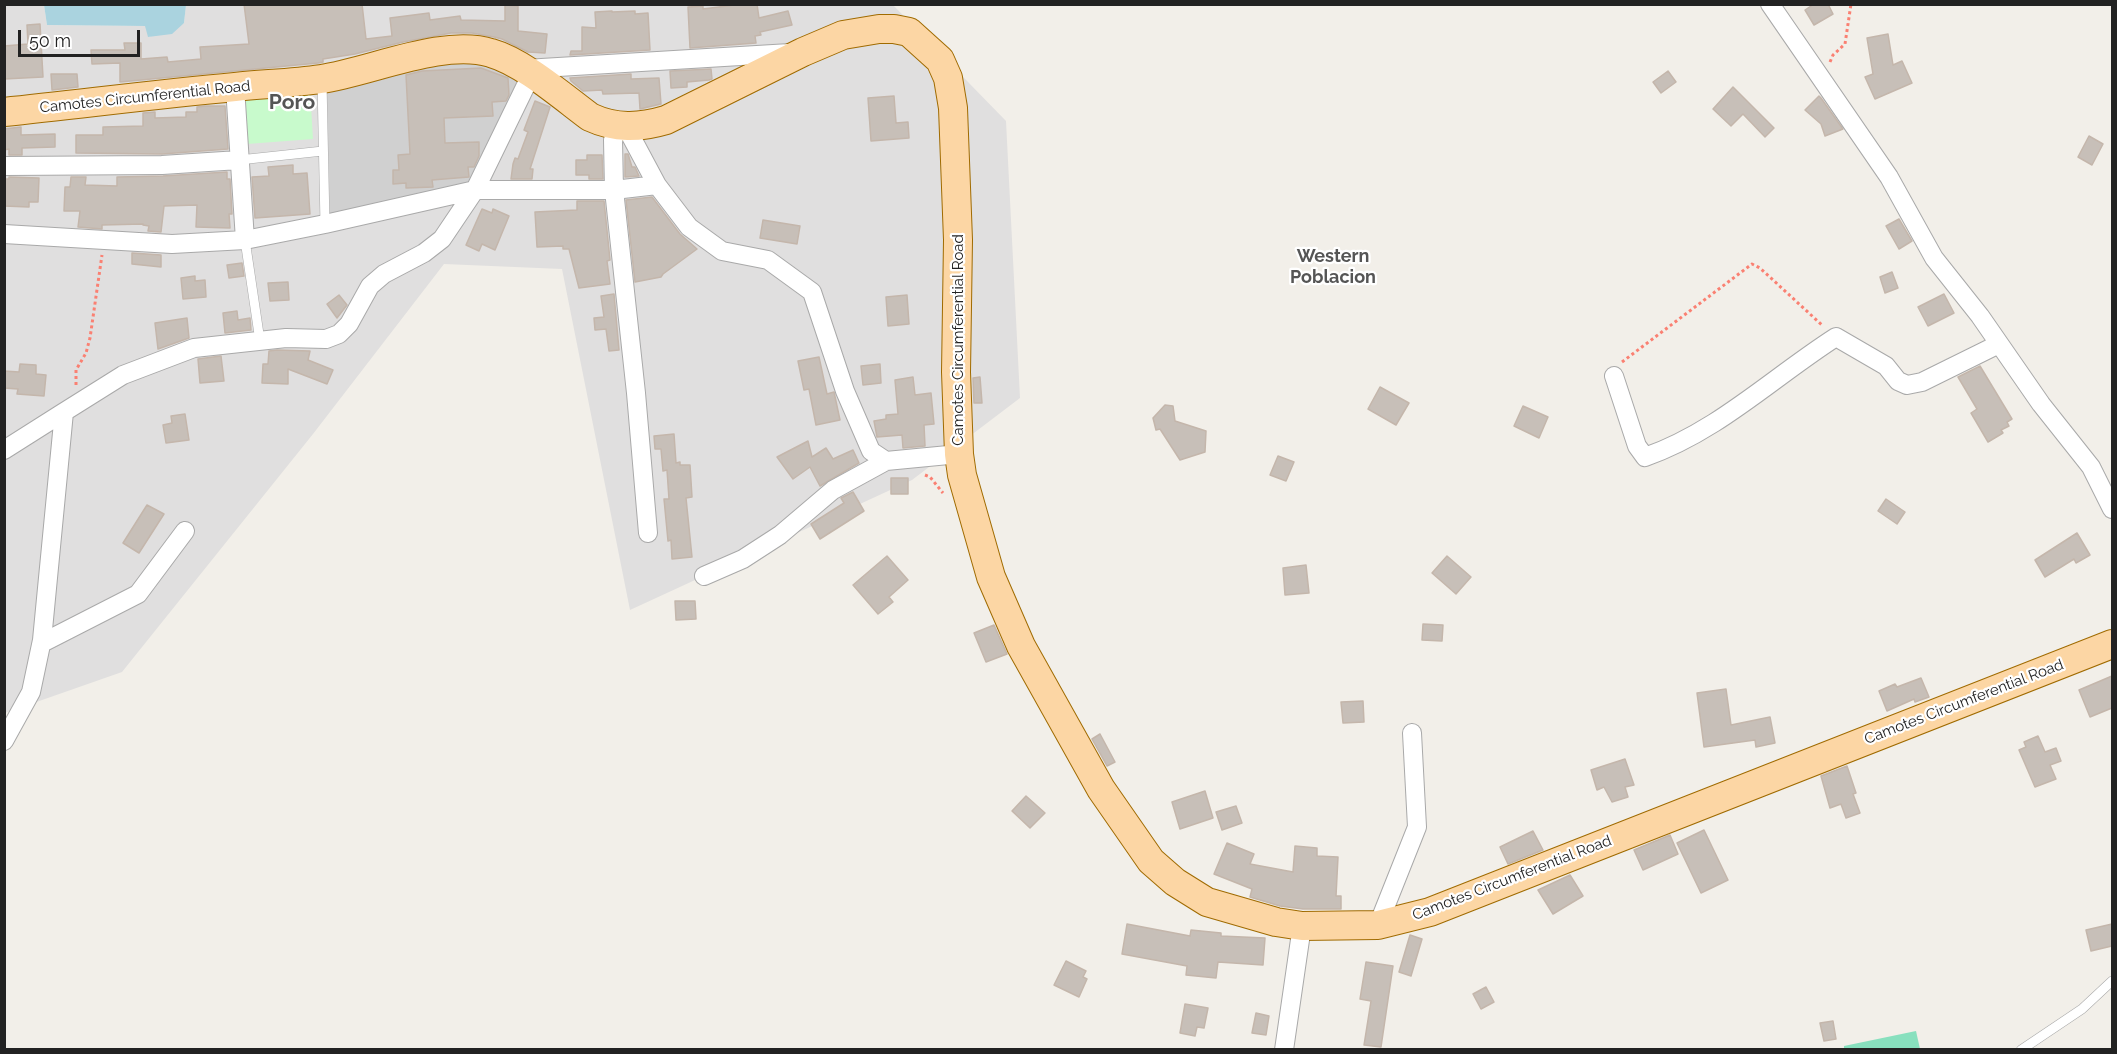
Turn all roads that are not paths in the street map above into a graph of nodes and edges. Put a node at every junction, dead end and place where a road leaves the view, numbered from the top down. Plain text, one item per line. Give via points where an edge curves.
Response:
1 (1770, 4) edge
2 (803, 52) junction
3 (527, 72) junction
4 (322, 79) junction
5 (235, 87) junction
6 (4, 112) edge
7 (622, 126) junction
8 (323, 151) junction
9 (239, 160) junction
10 (4, 166) edge
11 (657, 185) junction
12 (475, 190) junction
13 (614, 190) junction
14 (324, 224) junction
15 (4, 234) edge
16 (245, 240) junction
17 (260, 341) junction
18 (1999, 344) junction
19 (1614, 376) road end
20 (69, 409) junction
21 (4, 450) edge
22 (959, 454) junction
23 (886, 461) junction
24 (2112, 509) edge
25 (185, 531) dead end
26 (648, 533) dead end
27 (704, 576) dead end
28 (42, 640) junction
29 (2112, 644) edge
30 (1412, 733) dead end
31 (4, 741) edge
32 (1378, 925) junction
33 (1302, 926) junction
34 (2112, 981) edge
35 (1284, 1050) edge
36 (2021, 1050) edge

1 - 18 street via 1888,177 1934,258
2 - 3 street
2 - 7 main road, Camotes Circumferential Road via 666,120
2 - 22 main road, Camotes Circumferential Road via 843,36 894,29 909,32 926,45 940,60 948,78 953,108 958,240
3 - 4 main road, Camotes Circumferential Road via 491,52 454,50
3 - 7 main road, Camotes Circumferential Road via 590,117
3 - 12 street
4 - 5 main road, Camotes Circumferential Road
4 - 8 lane
5 - 6 main road, Camotes Circumferential Road
5 - 9 street
7 - 11 street
7 - 13 street via 614,140
8 - 9 lane
8 - 14 lane
9 - 10 street via 162,165
9 - 16 street
11 - 13 street
11 - 23 street via 689,227 722,251 768,260 812,292 845,391 871,451
12 - 13 street
12 - 14 street
12 - 17 street via 442,239 370,286 339,334 326,339
13 - 26 street
14 - 16 street
15 - 16 street via 172,244
16 - 17 lane
17 - 20 street via 194,348 123,375
18 - 19 street via 1922,382 1907,385 1898,381 1886,366 1836,337 1705,430 1645,457 1637,446
18 - 24 street via 2091,467
20 - 21 street
20 - 28 street
22 - 23 street
22 - 33 main road, Camotes Circumferential Road via 991,577 1021,646 1101,789 1151,861 1207,902
23 - 27 street via 833,490 780,535 743,559
25 - 28 street via 138,594
28 - 31 street via 31,692
29 - 32 main road, Camotes Circumferential Road via 1430,912
30 - 32 street via 1417,827
32 - 33 main road, Camotes Circumferential Road
33 - 35 street
34 - 36 lane via 2082,1009

